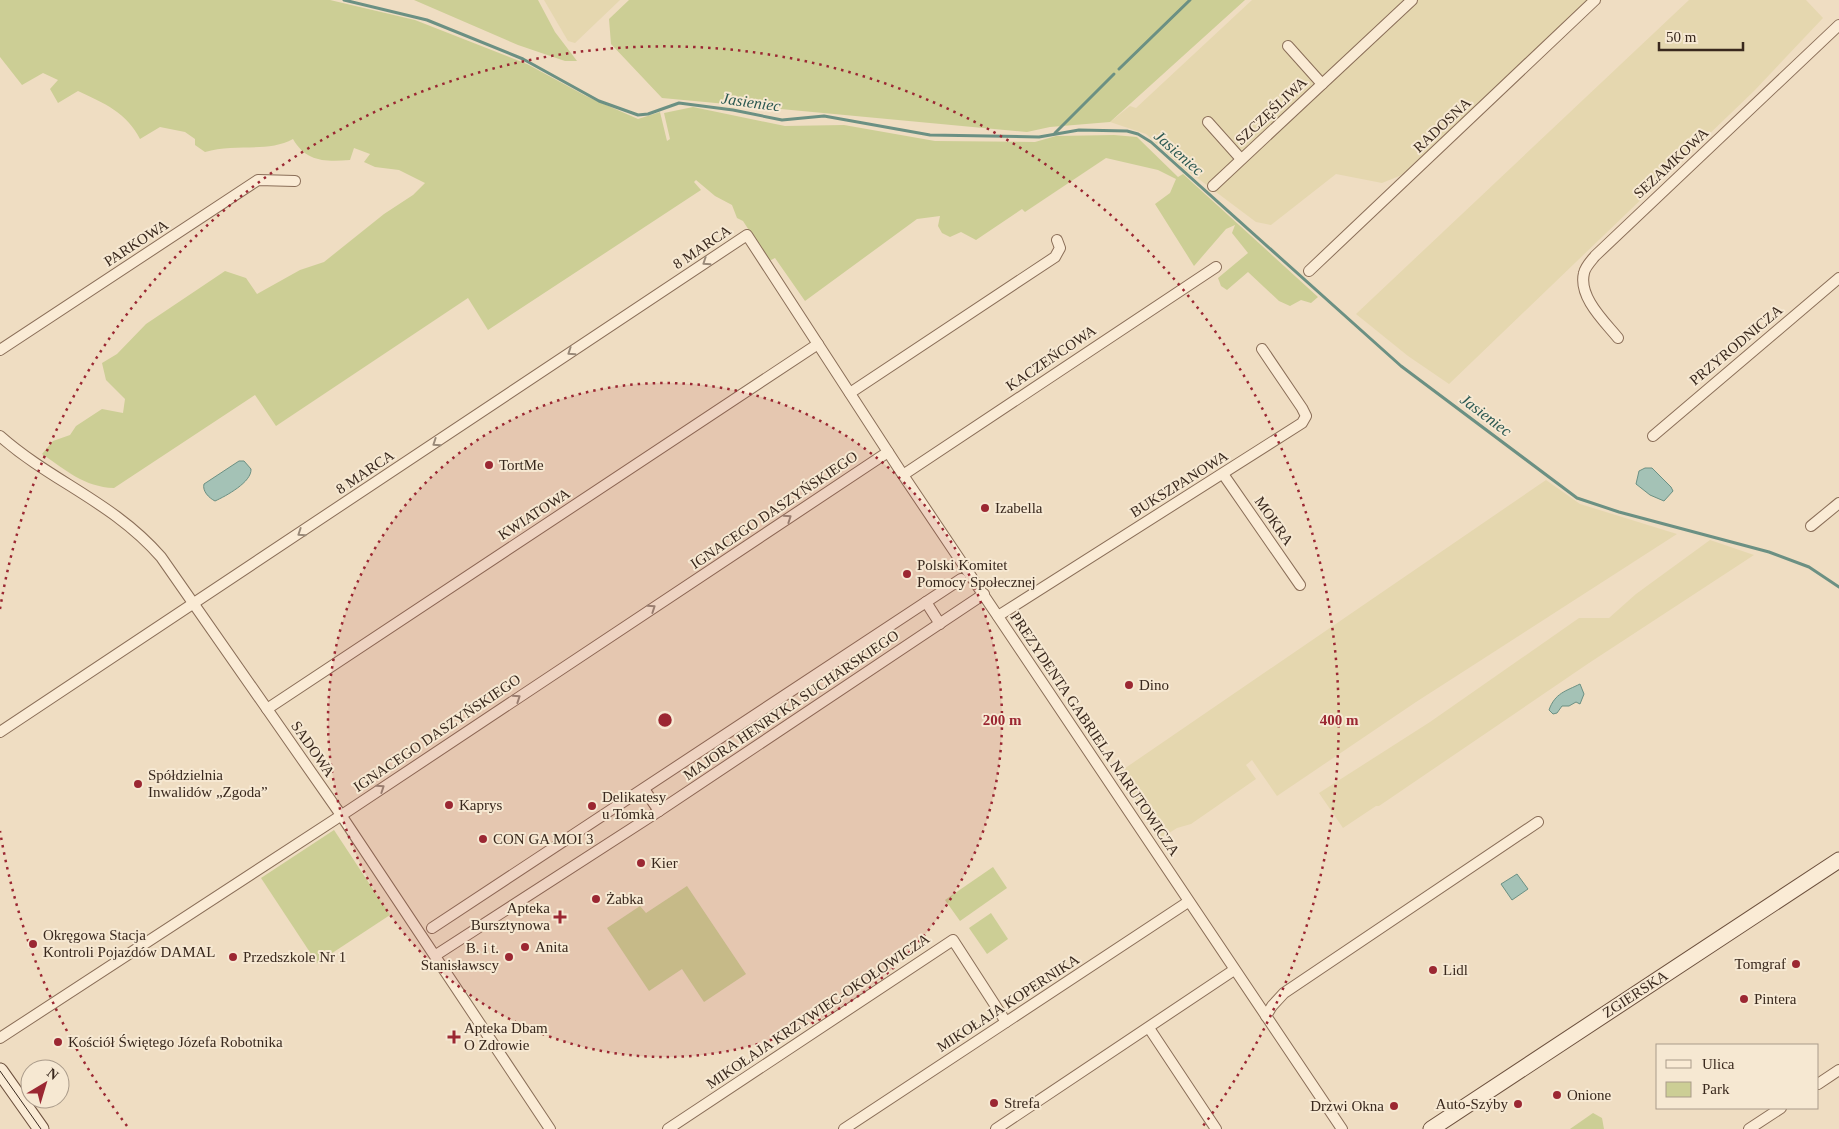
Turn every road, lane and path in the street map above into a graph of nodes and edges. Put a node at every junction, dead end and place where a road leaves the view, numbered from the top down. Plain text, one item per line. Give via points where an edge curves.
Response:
1 (1595, 0) edge
2 (1406, 2) edge
3 (1839, 25) edge
4 (1288, 46) dead end
5 (1322, 84) junction
6 (1208, 122) dead end
7 (1241, 159) junction
8 (294, 181) dead end
9 (1213, 186) dead end
10 (746, 235) joint
11 (1057, 240) dead end
12 (1216, 267) dead end
13 (1309, 271) dead end
14 (1839, 278) edge
15 (1618, 338) dead end
16 (818, 344) junction
17 (1262, 349) dead end
18 (0, 350) edge
19 (850, 393) junction
20 (0, 436) edge
21 (1653, 436) dead end
22 (888, 452) junction
23 (1223, 474) junction
24 (903, 475) junction
25 (1839, 503) edge
26 (1810, 526) dead end
27 (961, 579) dead end
28 (1300, 585) dead end
29 (984, 594) junction
30 (926, 602) junction
31 (194, 604) junction
32 (998, 616) junction
33 (940, 624) junction
34 (267, 709) junction
35 (0, 732) edge
36 (644, 789) junction
37 (659, 811) junction
38 (341, 815) junction
39 (1538, 822) dead end
40 (1839, 860) edge
41 (1188, 902) junction
42 (432, 928) dead end
43 (436, 954) junction
44 (1234, 970) junction
45 (1266, 1016) junction
46 (1006, 1022) junction
47 (1148, 1028) junction
48 (0, 1038) edge
49 (1839, 1070) edge
50 (0, 1071) edge
51 (1819, 1083) edge
52 (1779, 1109) edge
53 (41, 1129) edge
54 (550, 1129) edge
55 (668, 1129) edge
56 (844, 1129) edge
57 (996, 1129) edge
58 (1216, 1129) edge
59 (1342, 1129) edge
60 (1431, 1129) edge
61 (1749, 1129) edge

1 - 13 street, RADOSNA
2 - 5 street, SZCZĘŚLIWA
3 - 15 street, SEZAMKOWA via 1594,256 1583,274 1584,288 1589,301
4 - 5 street, SZCZĘŚLIWA
5 - 7 street, SZCZĘŚLIWA
6 - 7 street, SZCZĘŚLIWA
7 - 9 street, SZCZĘŚLIWA
8 - 18 street, PARKOWA via 258,180
10 - 16 street, PREZYDENTA GABRIELA NARUTOWICZA
10 -> 31 street, 8 MARCA
11 - 19 street via 1060,248 1055,257
12 - 24 street, KACZEŃCOWA
14 - 21 street, PRZYRODNICZA
16 - 19 street, PREZYDENTA GABRIELA NARUTOWICZA
16 - 34 street, KWIATOWA
17 - 23 street, BUKSZPANOWA via 1306,416 1302,423
19 - 22 street, PREZYDENTA GABRIELA NARUTOWICZA
20 - 31 street, SADOWA via 132,527 161,557
22 - 24 street, PREZYDENTA GABRIELA NARUTOWICZA
38 -> 22 street, IGNACEGO DASZYŃSKIEGO
23 - 28 street, MOKRA
23 - 32 street, BUKSZPANOWA
24 - 29 street, PREZYDENTA GABRIELA NARUTOWICZA
25 - 26 street
27 - 30 street, MAJORA HENRYKA SUCHARSKIEGO
29 - 32 street, PREZYDENTA GABRIELA NARUTOWICZA
29 - 33 street, MAJORA HENRYKA SUCHARSKIEGO
30 - 33 street
30 - 36 street, MAJORA HENRYKA SUCHARSKIEGO
31 - 34 street, SADOWA
31 - 35 street, 8 MARCA
32 - 41 street, PREZYDENTA GABRIELA NARUTOWICZA
33 - 37 street, MAJORA HENRYKA SUCHARSKIEGO
34 - 38 street, SADOWA
36 - 37 street
36 - 42 street, MAJORA HENRYKA SUCHARSKIEGO
37 - 43 street, MAJORA HENRYKA SUCHARSKIEGO
38 - 43 street, SADOWA
38 - 48 street, IGNACEGO DASZYŃSKIEGO
39 - 45 street via 1284,993
40 - 60 main road, ZGIERSKA
41 - 44 street, PREZYDENTA GABRIELA NARUTOWICZA
41 - 46 street, MIKOŁAJA KOPERNIKA
43 - 54 street, SADOWA
44 - 45 street, PREZYDENTA GABRIELA NARUTOWICZA
44 - 47 street
45 - 59 street, PREZYDENTA GABRIELA NARUTOWICZA
46 - 55 street, MIKOŁAJA KRZYWIEC-OKOŁOWICZA via 953,940
46 - 56 street, MIKOŁAJA KOPERNIKA
47 - 57 street
47 - 58 street
49 - 51 street
50 - 53 main road
52 - 61 street

